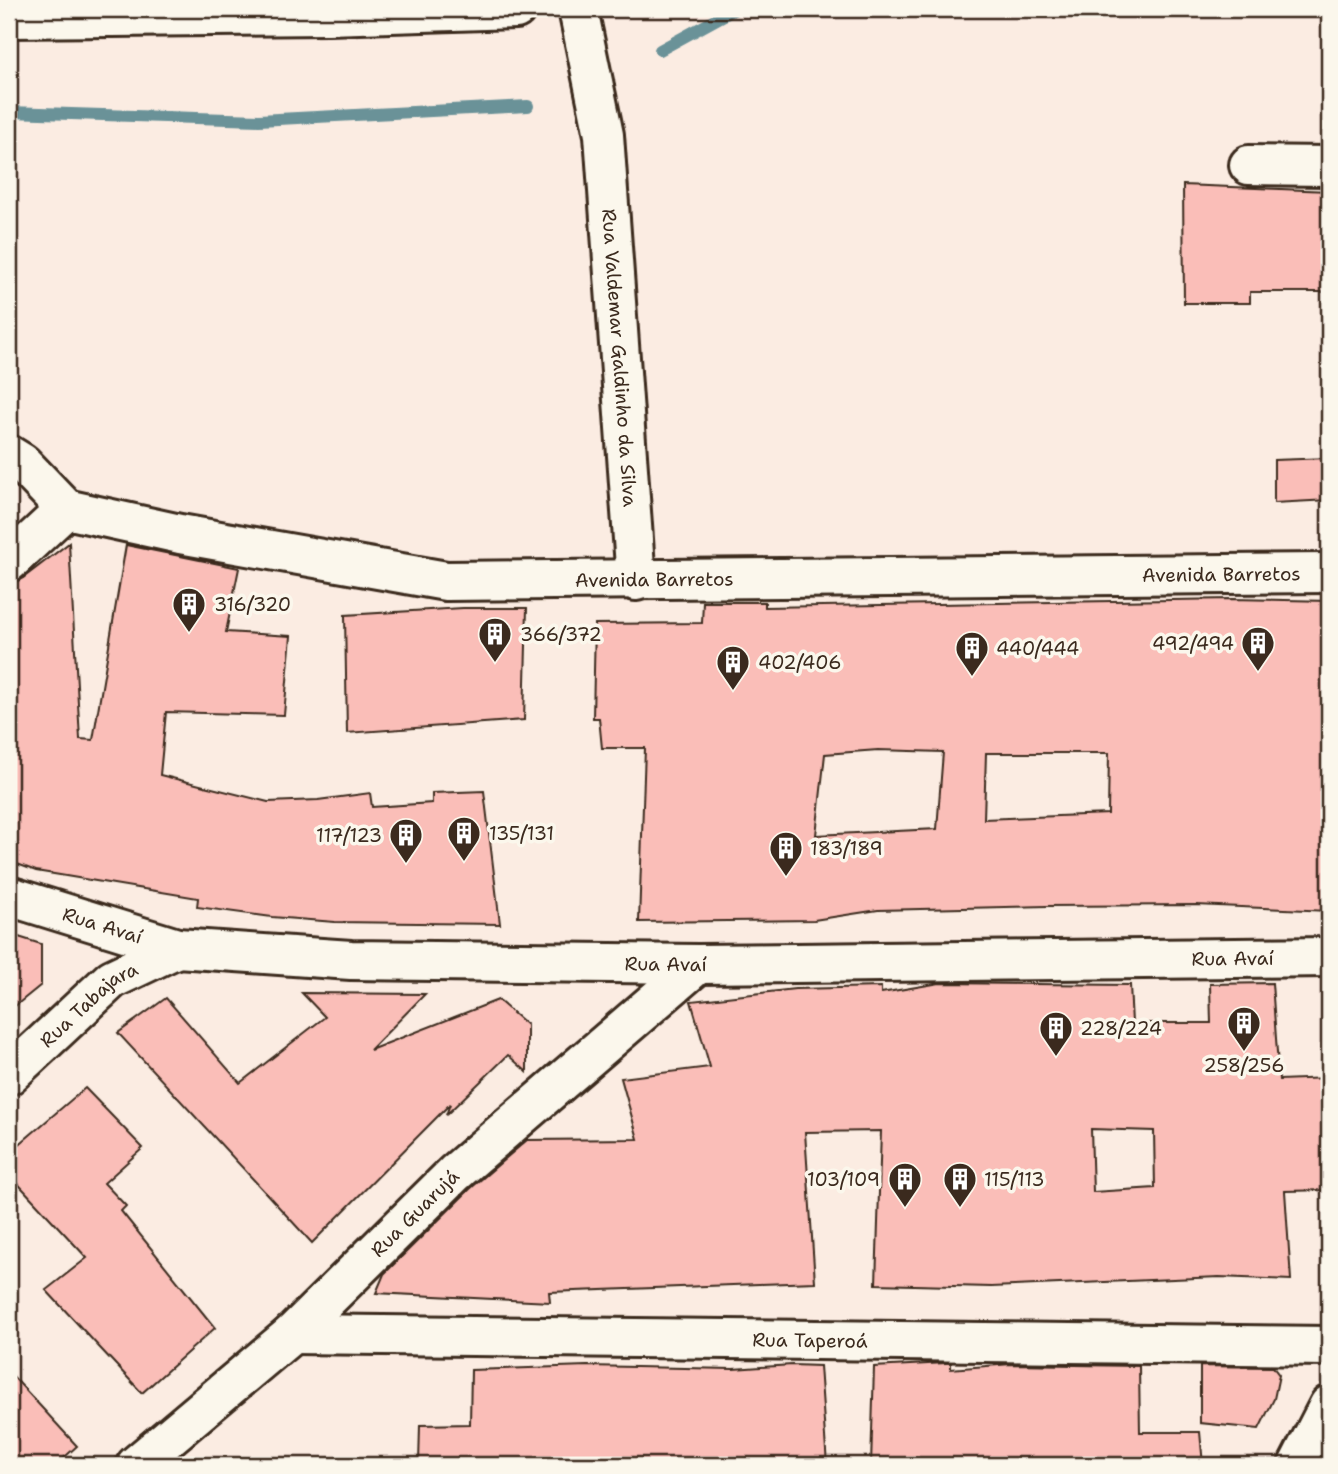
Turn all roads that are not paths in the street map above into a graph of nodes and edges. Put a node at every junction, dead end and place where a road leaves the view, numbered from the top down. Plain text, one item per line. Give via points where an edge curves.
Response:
1 (516, 9) edge
2 (578, 9) edge
3 (9, 18) edge
4 (1249, 165) dead end
5 (1329, 166) edge
6 (9, 455) edge
7 (66, 509) junction
8 (9, 562) edge
9 (1329, 573) edge
10 (636, 581) junction
11 (9, 896) edge
12 (177, 948) junction
13 (1329, 957) edge
14 (698, 964) junction
15 (9, 1075) edge
16 (292, 1334) junction
17 (1329, 1346) edge
18 (1329, 1405) edge
19 (136, 1465) edge
20 (1297, 1465) edge

1 - 3 street
2 - 10 street, Rua Valdemar Galdinho da Silva via 604,135
4 - 5 street
6 - 7 street
7 - 8 street
7 - 10 street, Avenida Barretos via 446,581
9 - 10 street, Avenida Barretos
11 - 12 street, Rua Avaí
12 - 14 street, Rua Avaí via 351,960
12 - 15 street, Rua Tabajara via 112,979
13 - 14 street, Rua Avaí
14 - 16 street, Rua Guarujá via 454,1173
16 - 17 street, Rua Taperoá
16 - 19 street, Rua Guarujá
18 - 20 street

